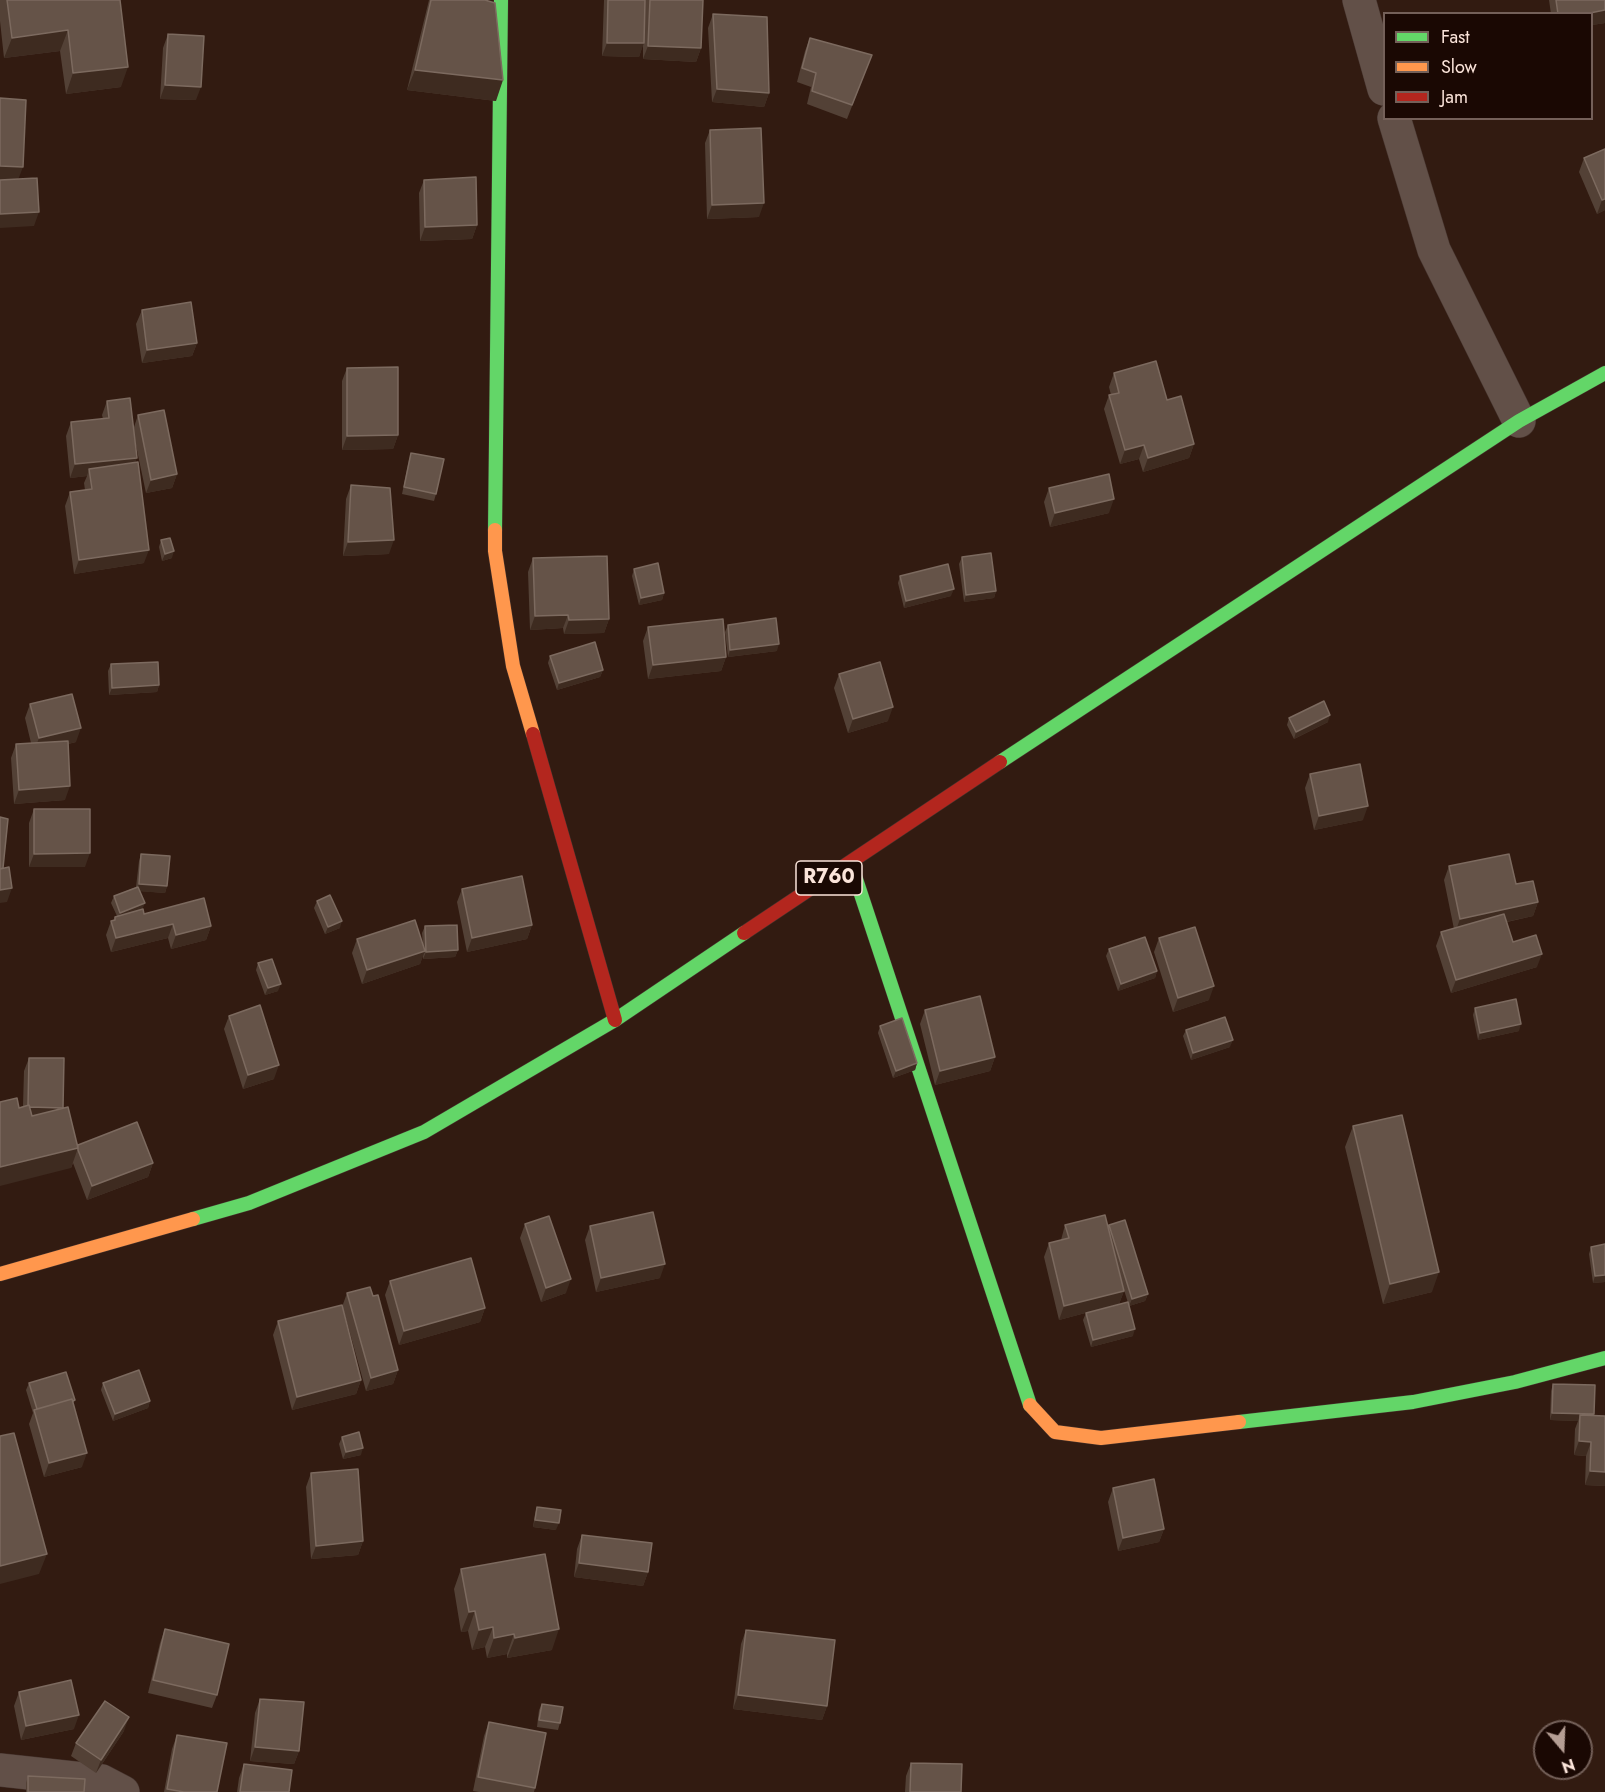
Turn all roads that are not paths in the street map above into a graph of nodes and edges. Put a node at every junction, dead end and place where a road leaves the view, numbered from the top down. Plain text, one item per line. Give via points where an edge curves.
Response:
1 (501, 0) edge
2 (1359, 0) edge
3 (1383, 85) edge
4 (1395, 120) edge
5 (1605, 373) edge
6 (1519, 421) junction
7 (851, 864) junction
8 (615, 1020) junction
9 (0, 1274) edge
10 (1605, 1358) edge
11 (0, 1770) edge
12 (123, 1792) edge

1 - 8 street via 495,551 513,666
2 - 3 street
4 - 6 street via 1434,250
5 - 6 street, R760
6 - 7 street, R760 via 1094,699
7 - 8 street, R760
7 - 10 street via 1027,1401 1055,1432 1101,1438 1413,1401 1515,1382
8 - 9 street, R760 via 424,1132 249,1203
11 - 12 street via 102,1781

